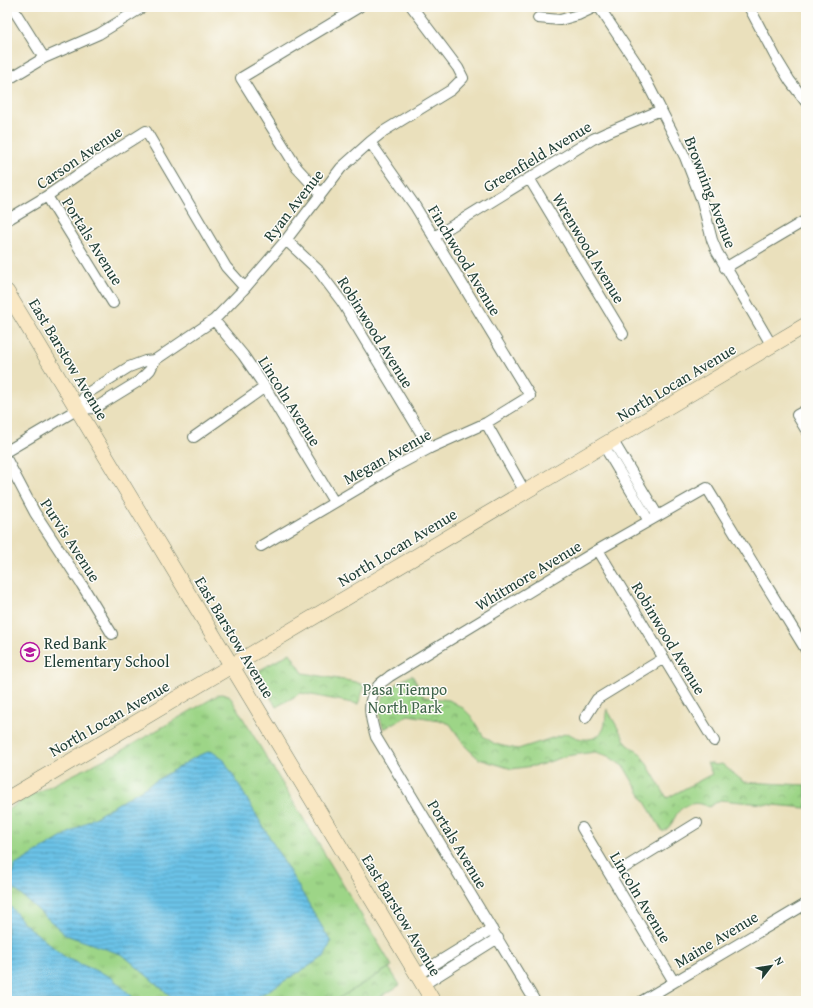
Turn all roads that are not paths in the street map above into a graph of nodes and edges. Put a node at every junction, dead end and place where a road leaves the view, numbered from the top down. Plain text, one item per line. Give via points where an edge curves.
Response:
1 (12, 7) edge
2 (143, 7) edge
3 (359, 7) edge
4 (412, 7) edge
5 (595, 7) edge
6 (599, 7) edge
7 (751, 8) edge
8 (538, 18) dead end
9 (44, 58) junction
10 (7, 80) edge
11 (806, 102) edge
12 (661, 110) junction
13 (370, 142) junction
14 (529, 178) junction
15 (321, 194) junction
16 (47, 196) junction
17 (7, 220) edge
18 (806, 220) edge
19 (434, 237) junction
20 (286, 240) junction
21 (726, 268) junction
22 (245, 288) junction
23 (7, 292) edge
24 (113, 302) dead end
25 (214, 320) junction
26 (806, 325) edge
27 (622, 334) dead end
28 (772, 346) junction
29 (155, 360) junction
30 (265, 387) junction
31 (530, 396) joint
32 (78, 409) junction
33 (802, 413) edge
34 (486, 423) junction
35 (806, 430) edge
36 (194, 437) dead end
37 (608, 443) junction
38 (430, 448) junction
39 (7, 451) edge
40 (7, 460) edge
41 (525, 492) junction
42 (334, 502) junction
43 (654, 519) junction
44 (261, 546) dead end
45 (598, 550) junction
46 (112, 634) dead end
47 (806, 650) edge
48 (664, 658) junction
49 (231, 667) junction
50 (372, 697) joint
51 (585, 718) dead end
52 (714, 741) dead end
53 (7, 799) edge
54 (697, 823) dead end
55 (582, 828) dead end
56 (611, 876) junction
57 (806, 904) edge
58 (492, 929) junction
59 (498, 938) junction
60 (420, 980) junction
61 (674, 982) junction
62 (433, 1001) edge
63 (535, 1001) edge
64 (642, 1001) edge

1 - 9 street
2 - 9 street via 99,34
3 - 15 street via 241,78 298,168
4 - 13 street, Ryan Avenue via 463,78 451,90
5 - 8 street via 560,20
6 - 12 street, Browning Avenue via 639,67
7 - 11 street via 779,64
9 - 10 street
12 - 14 street, Greenfield Avenue via 593,139
12 - 21 street, Browning Avenue via 685,156 702,200 712,240
13 - 15 street, Ryan Avenue via 342,168
13 - 19 street, Finchwood Avenue
14 - 19 street, Greenfield Avenue
14 - 27 street, Wrenwood Avenue
15 - 20 street, Ryan Avenue
16 - 17 street, Carson Avenue
16 - 22 street, Carson Avenue via 95,162 146,131 226,267
16 - 24 street, Portals Avenue
18 - 21 street
19 - 31 street, Finchwood Avenue
20 - 22 street, Ryan Avenue
20 - 38 street, Robinwood Avenue via 318,270 342,302
21 - 28 street, Browning Avenue
22 - 25 street, Ryan Avenue
23 - 32 street, East Barstow Avenue
25 - 29 street, Ryan Avenue
25 - 30 street, Lincoln Avenue
26 - 28 street, North Locan Avenue
28 - 37 street, North Locan Avenue
29 - 32 street, Ryan Avenue via 145,361 123,371 86,394
29 - 32 street, Ryan Avenue via 140,381 95,408
30 - 36 street
30 - 42 street, Lincoln Avenue
31 - 34 street, Megan Avenue
32 - 39 street
32 - 49 street, East Barstow Avenue
33 - 35 street
34 - 38 street, Megan Avenue
34 - 41 street
37 - 41 street, North Locan Avenue
37 - 43 street
38 - 42 street, Megan Avenue
40 - 46 street, Purvis Avenue via 35,513
41 - 49 street, North Locan Avenue
42 - 44 street, Megan Avenue
43 - 45 street, Whitmore Avenue
43 - 47 street, Whitmore Avenue via 707,488
45 - 48 street, Robinwood Avenue
45 - 50 street, Whitmore Avenue via 390,676 378,686
48 - 51 street via 597,699
48 - 52 street, Robinwood Avenue
49 - 53 street, North Locan Avenue
49 - 60 street, East Barstow Avenue
50 - 58 street, Portals Avenue via 370,717 376,737
54 - 56 street
55 - 56 street, Lincoln Avenue
56 - 61 street, Lincoln Avenue
57 - 61 street, Maine Avenue
58 - 59 street, Portals Avenue
58 - 60 street
59 - 60 street
59 - 63 street, Portals Avenue
60 - 62 street, East Barstow Avenue
61 - 64 street, Maine Avenue

